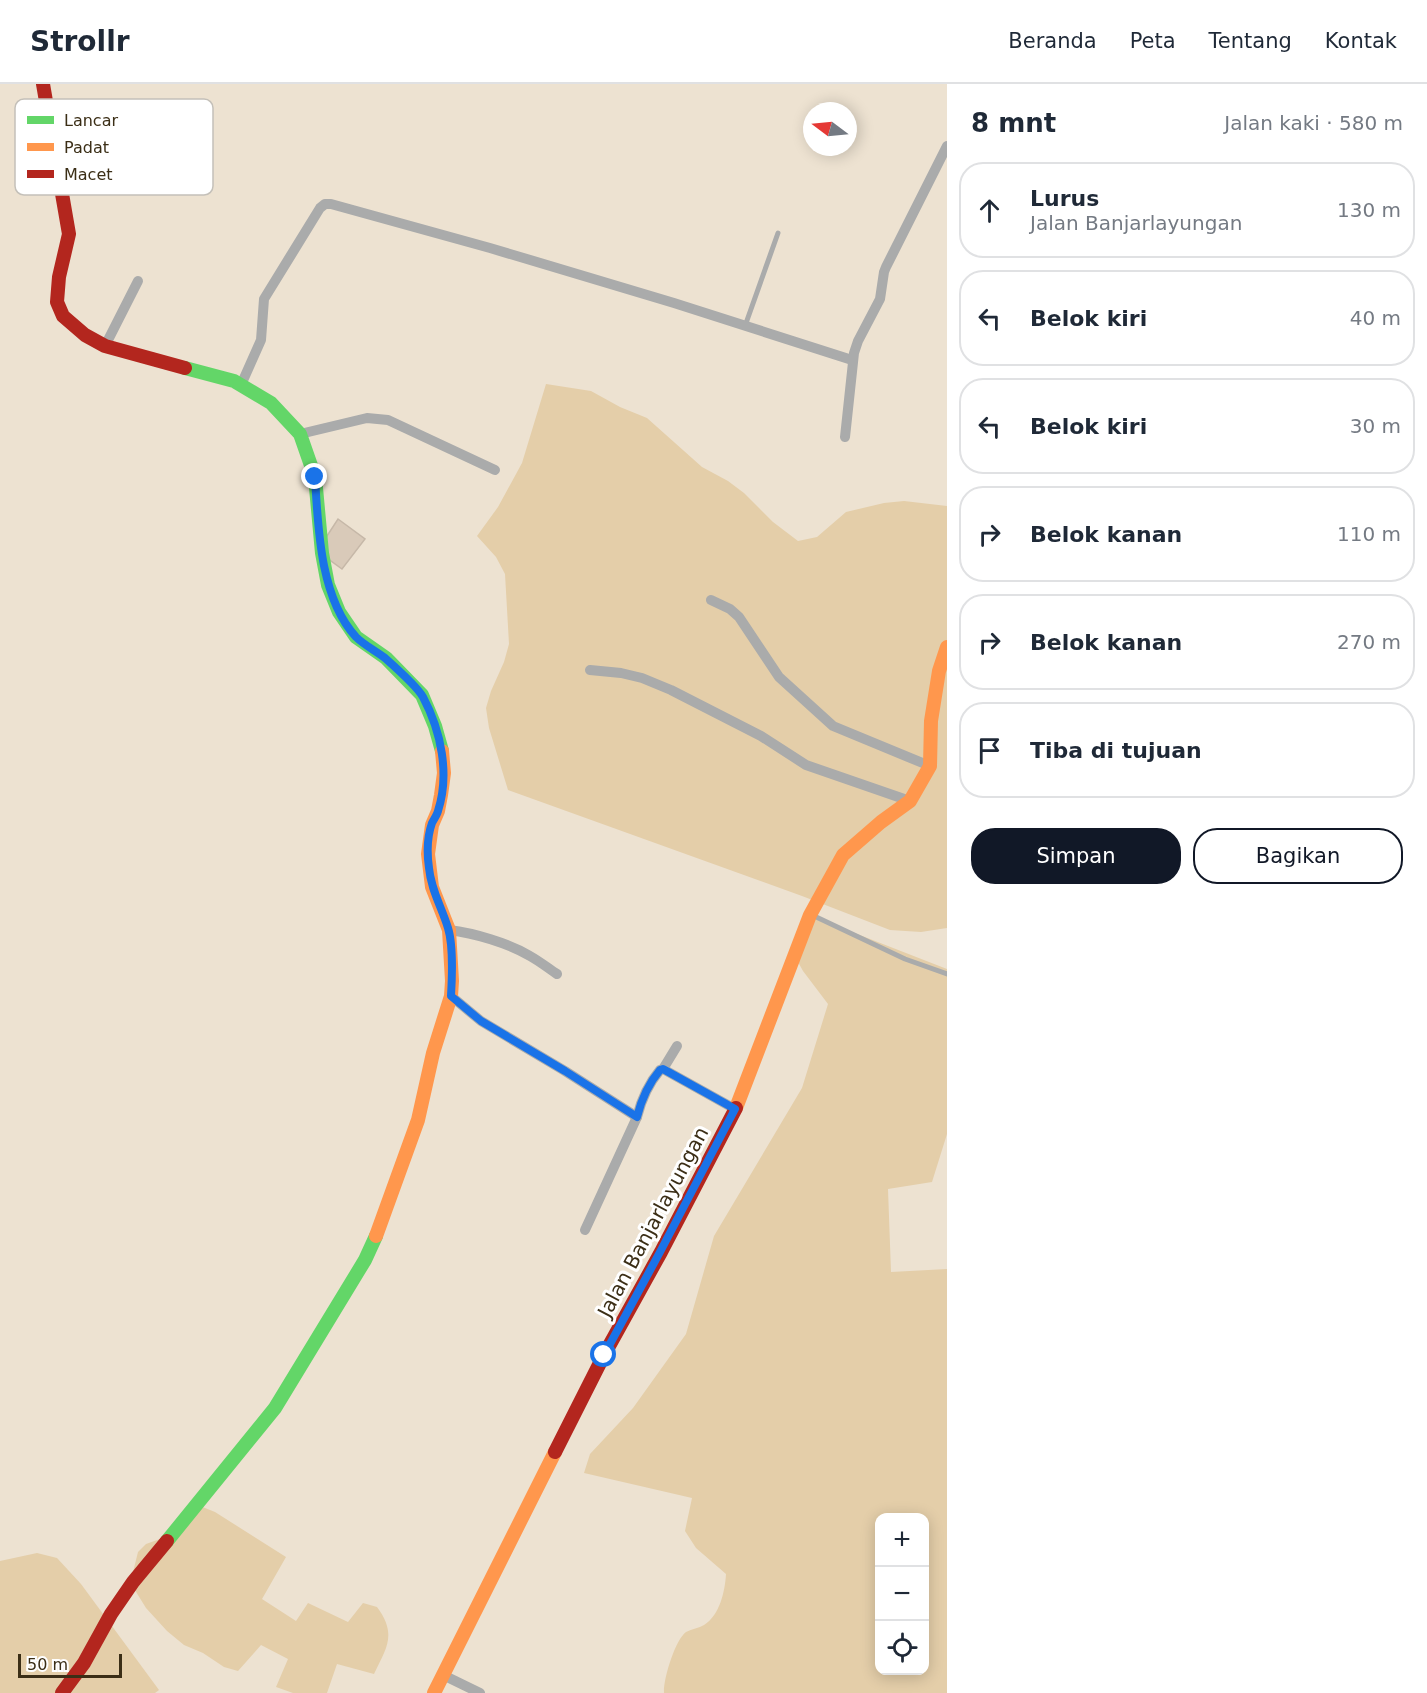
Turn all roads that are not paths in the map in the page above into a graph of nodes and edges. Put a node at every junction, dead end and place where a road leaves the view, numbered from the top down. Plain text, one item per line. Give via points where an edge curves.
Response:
1 (43, 84) edge
2 (46, 99) edge
3 (947, 146) edge
4 (63, 195) edge
5 (778, 233) dead end
6 (138, 281) dead end
7 (745, 326) junction
8 (105, 346) junction
9 (852, 360) junction
10 (241, 385) junction
11 (300, 434) junction
12 (845, 437) dead end
13 (495, 470) dead end
14 (711, 600) dead end
15 (947, 647) edge
16 (590, 670) dead end
17 (930, 766) junction
18 (910, 801) junction
19 (810, 915) junction
20 (449, 930) junction
21 (557, 974) dead end
22 (947, 974) edge
23 (451, 996) junction
24 (677, 1046) dead end
25 (663, 1069) junction
26 (735, 1109) junction
27 (637, 1117) junction
28 (585, 1230) dead end
29 (443, 1675) junction
30 (62, 1693) edge
31 (434, 1693) edge
32 (480, 1693) edge

1 - 2 street
3 - 9 street via 886,267 880,299
4 - 8 street via 69,234 57,302 72,326
5 - 7 lane
6 - 8 street
7 - 9 street
7 - 10 street via 325,204 264,299 261,340
8 - 10 street
9 - 12 street
10 - 11 street via 271,403
11 - 13 street via 367,418 388,420
11 - 20 street via 315,477 322,553 328,585 339,612 356,637 386,658 422,695 439,737 444,773 428,854 432,887
14 - 17 street via 739,617 779,677 833,726
15 - 17 street, Jalan Banjarlayungan via 931,721
16 - 18 street via 642,678 761,736 806,765
17 - 18 street, Jalan Banjarlayungan
18 - 19 street, Jalan Banjarlayungan via 843,855
19 - 22 lane
19 - 26 street, Jalan Banjarlayungan
20 - 21 street via 509,946
20 - 23 street
23 - 27 street via 481,1021
23 - 30 street via 418,1120 365,1260 275,1408 133,1582
24 - 25 street
25 - 26 street
25 - 27 street via 654,1076
26 - 29 street, Jalan Banjarlayungan via 598,1365
27 - 28 street
29 - 31 street, Jalan Banjarlayungan
29 - 32 street

